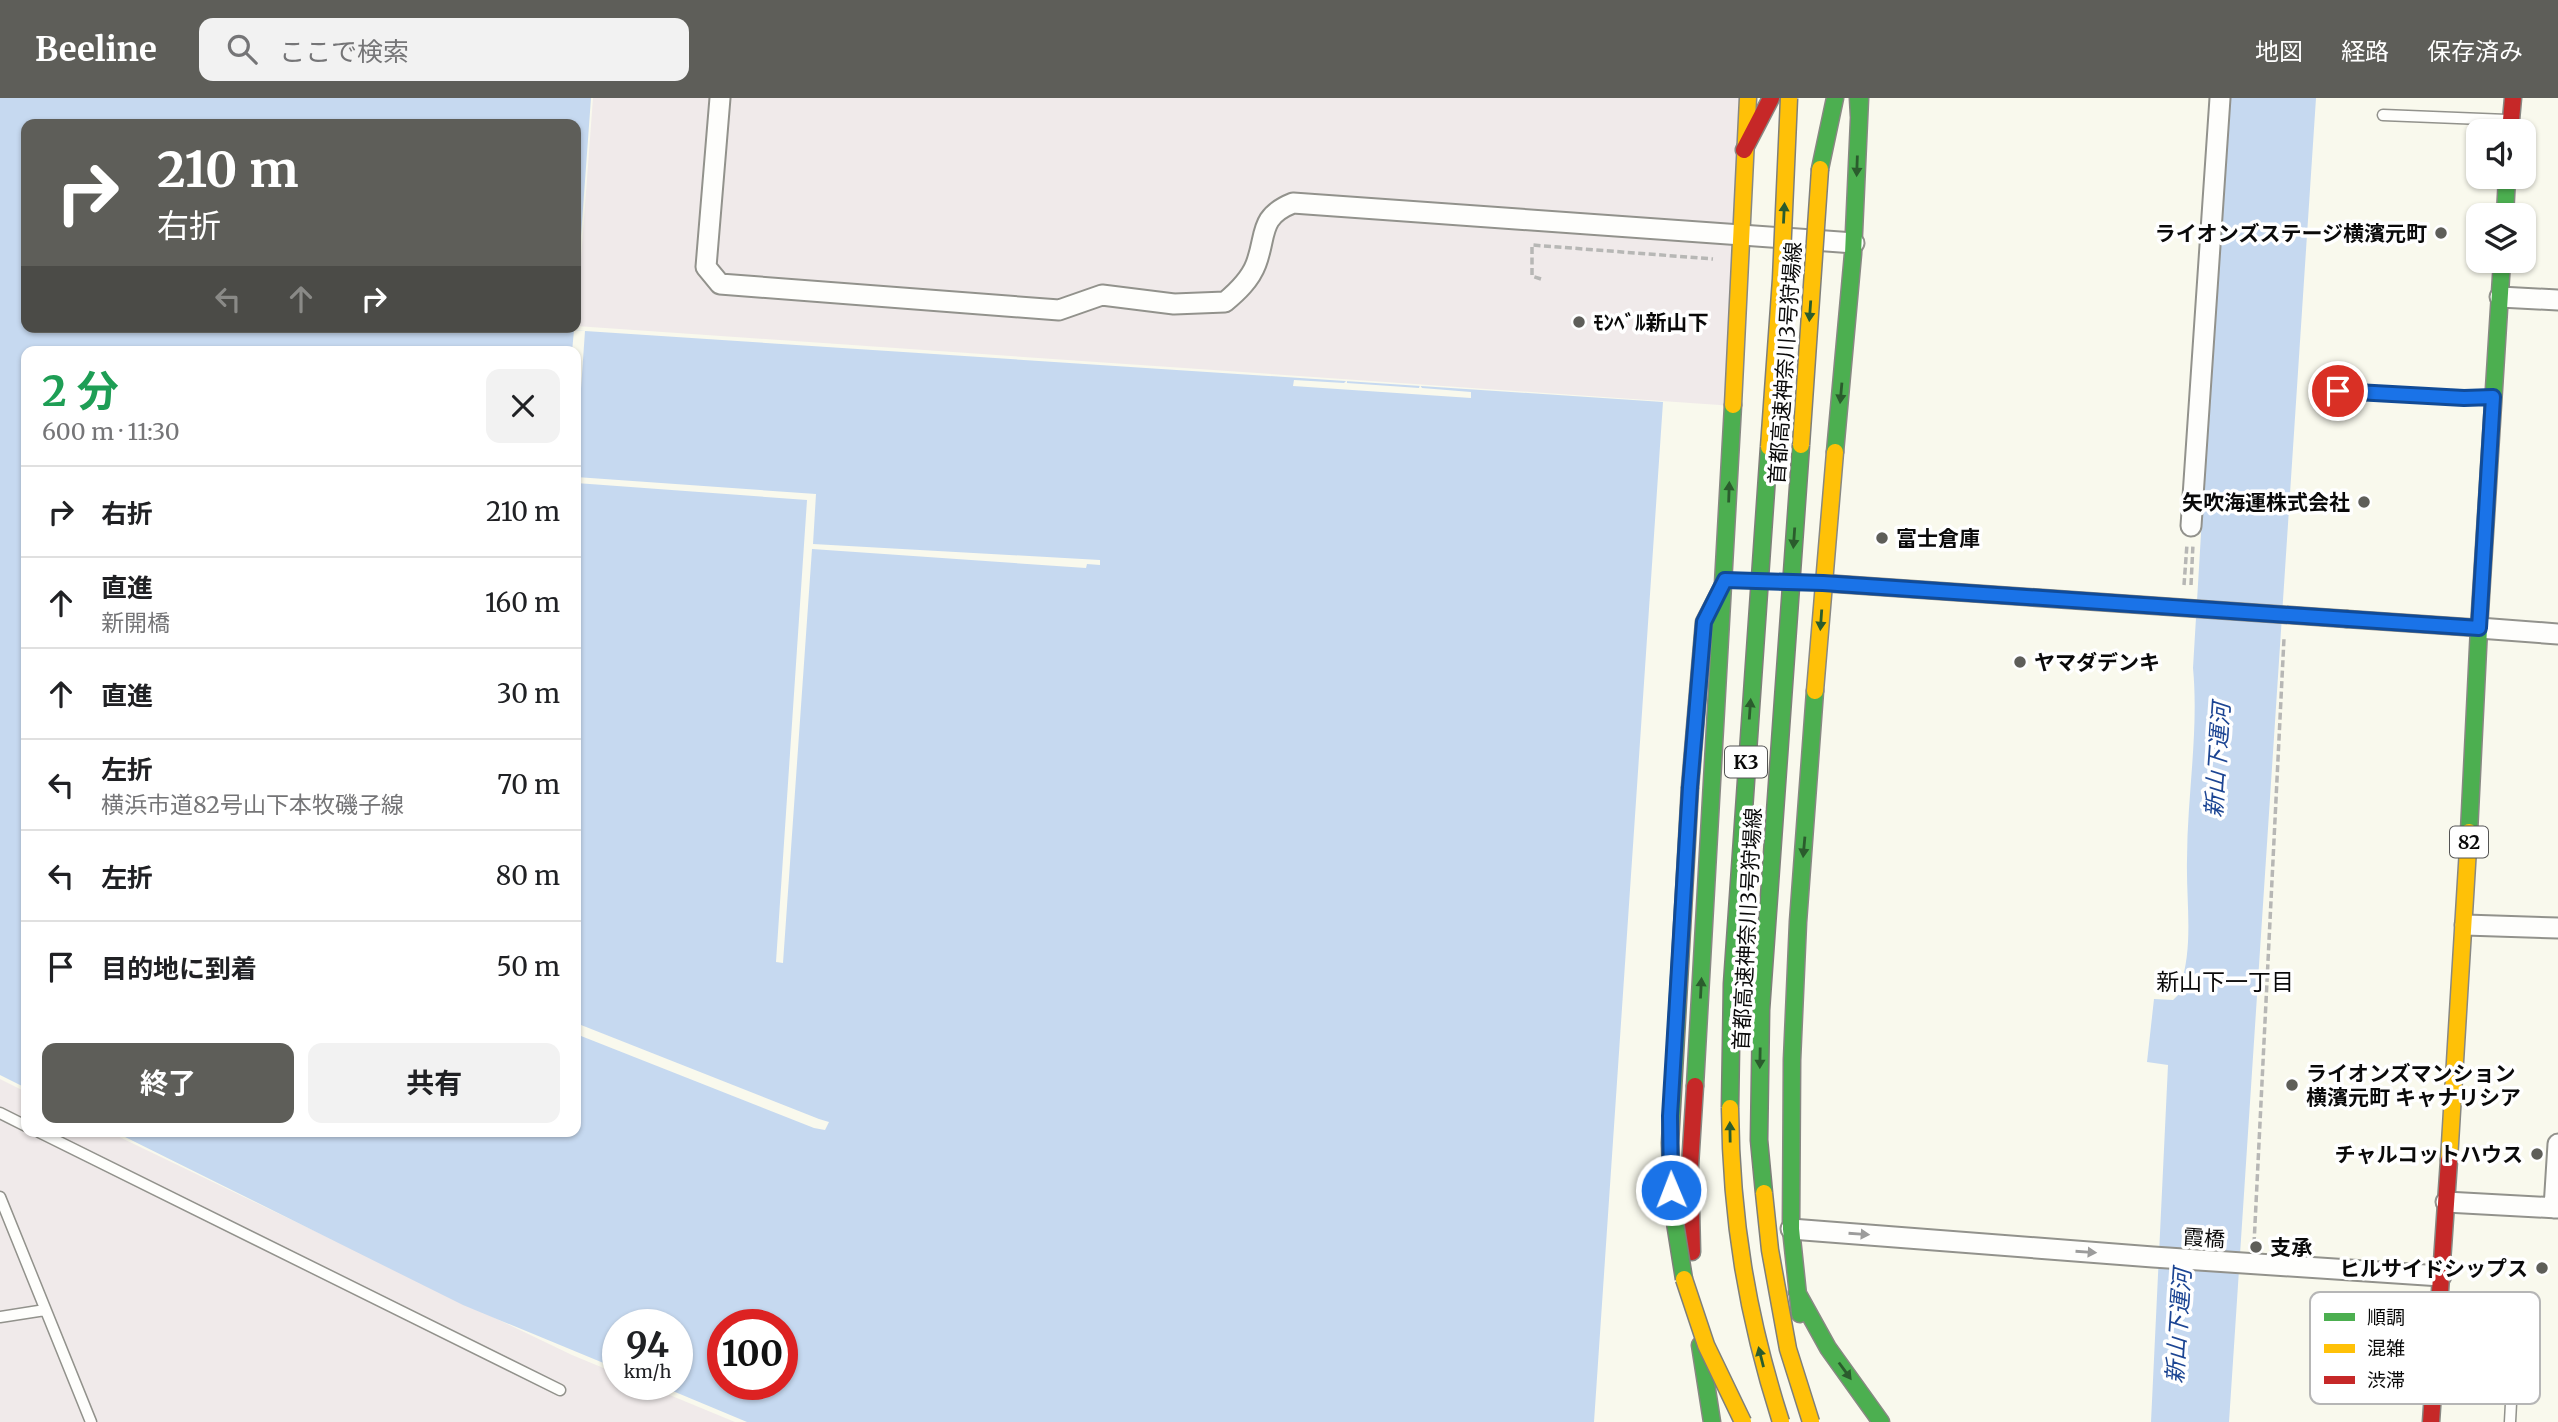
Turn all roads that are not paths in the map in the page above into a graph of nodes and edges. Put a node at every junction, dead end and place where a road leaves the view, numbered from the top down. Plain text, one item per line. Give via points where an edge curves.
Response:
1 (720, 98) edge
2 (1748, 98) edge
3 (1771, 98) edge
4 (1789, 98) edge
5 (1825, 98) edge
6 (1835, 98) edge
7 (1859, 98) edge
8 (2220, 98) edge
9 (2513, 98) edge
10 (2383, 115) dead end
11 (2512, 119) edge
12 (2466, 122) edge
13 (1744, 150) junction
14 (1820, 169) junction
15 (1741, 236) junction
16 (1854, 243) junction
17 (2501, 273) edge
18 (2500, 297) junction
19 (2558, 300) edge
20 (2338, 391) dead end
21 (2493, 397) junction
22 (2189, 532) road end
23 (1725, 580) junction
24 (1823, 583) junction
25 (2479, 628) junction
26 (2558, 634) edge
27 (2465, 925) junction
28 (2558, 928) edge
29 (0, 1113) edge
30 (21, 1124) edge
31 (49, 1137) edge
32 (2558, 1144) edge
33 (0, 1197) edge
34 (2446, 1202) junction
35 (2556, 1208) edge
36 (1791, 1229) junction
37 (2441, 1276) junction
38 (1797, 1292) junction
39 (2440, 1292) edge
40 (45, 1310) junction
41 (0, 1317) edge
42 (560, 1390) dead end
43 (2432, 1404) edge
44 (2511, 1404) edge
45 (91, 1422) edge
46 (1712, 1422) edge
47 (1743, 1422) edge
48 (1781, 1422) edge
49 (1811, 1422) edge
50 (1881, 1422) edge
51 (2431, 1422) edge
52 (2510, 1422) edge

1 - 15 street via 706,267 720,284 1059,310 1102,295 1174,304 1225,302 1249,278 1276,210 1293,203
2 - 13 main road
3 - 13 main road
48 -> 4 main road, 首都高速神奈川3号狩場線 / K3, bridge via 1751,1315 1738,1241 1729,1078
5 - 14 main road, 首都高速神奈川3号狩場線 / K3
6 - 14 main road, K3
7 -> 16 main road
8 - 22 street
9 - 11 main road
10 - 12 lane
13 - 15 main road
14 -> 49 main road, 首都高速神奈川3号狩場線 / K3, bridge via 1761,1010 1759,1140 1772,1262 1788,1349
15 - 16 street
23 -> 15 main road
16 -> 24 main road
17 - 18 main road, 82
18 - 19 street
18 - 21 main road, 82
20 - 21 lane
21 - 25 main road, 82
23 - 24 street
46 -> 23 main road via 1691,1240 1690,1166
23 - 47 main road, bridge via 1704,622 1670,1116 1671,1190 1689,1300 1702,1339
24 - 25 main road
24 -> 36 main road via 1797,935
25 - 26 street
25 - 27 main road, 82
27 - 28 street
27 - 34 main road, 82
29 - 30 lane
31 - 42 lane
32 - 35 street
33 - 40 lane
34 - 35 street
34 - 37 main road, 82
36 -> 37 street, 霞橋
36 - 38 main road
37 - 39 main road, 82
38 - 49 main road
38 -> 50 main road via 1828,1348
40 - 41 lane
40 - 45 lane
43 - 51 main road, 82
44 - 52 lane

